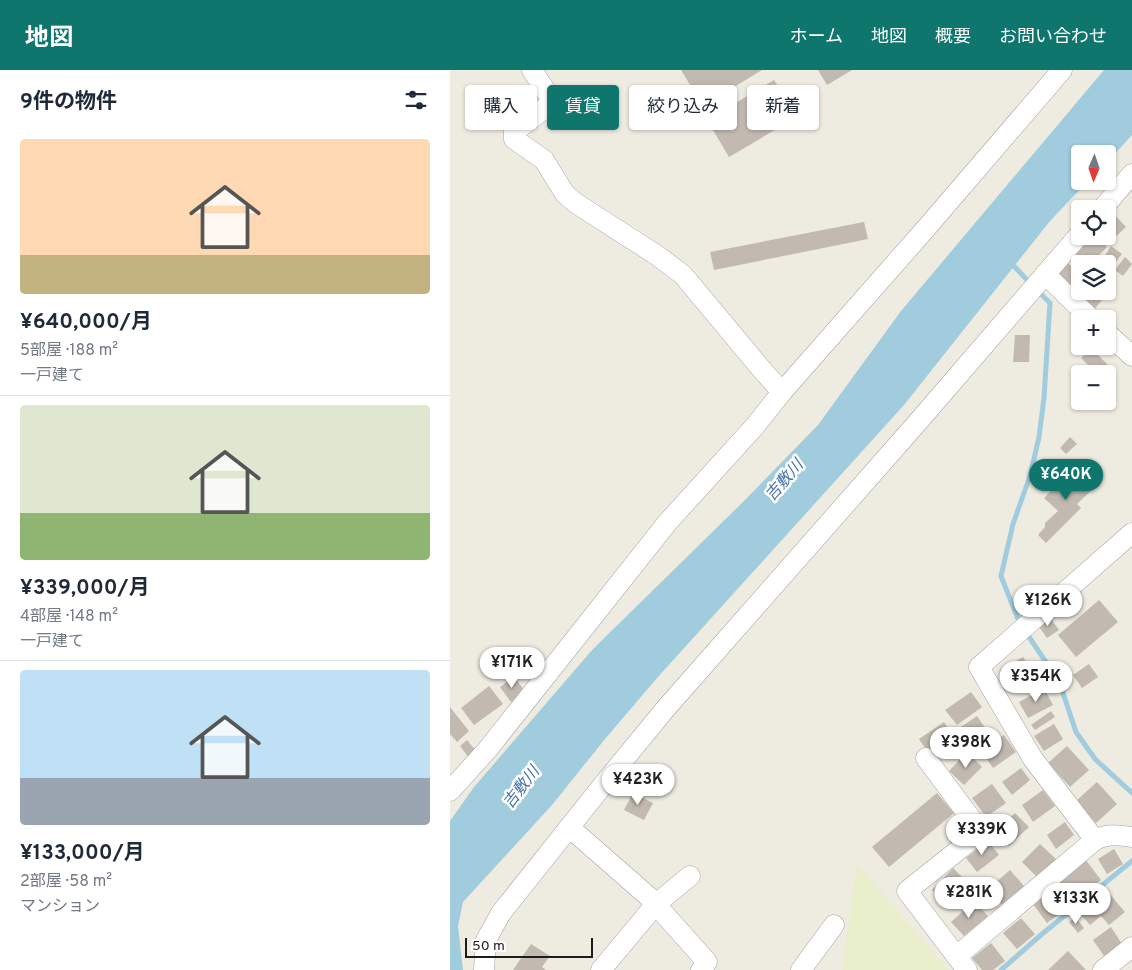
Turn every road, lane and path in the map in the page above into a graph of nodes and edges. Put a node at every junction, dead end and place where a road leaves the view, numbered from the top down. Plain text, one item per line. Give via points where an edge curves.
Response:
1 (532, 70) edge
2 (1062, 70) edge
3 (1132, 174) edge
4 (1110, 200) edge
5 (1071, 244) edge
6 (1043, 276) junction
7 (1081, 310) edge
8 (1116, 341) edge
9 (1132, 356) edge
10 (782, 392) junction
11 (1132, 534) edge
12 (926, 758) dead end
13 (450, 792) edge
14 (569, 827) junction
15 (1132, 837) edge
16 (1095, 840) junction
17 (690, 876) dead end
18 (656, 904) junction
19 (834, 925) dead end
20 (1132, 947) edge
21 (962, 963) edge
22 (709, 967) edge
23 (484, 970) edge
24 (601, 970) edge
25 (801, 970) edge
26 (1103, 970) edge

1 - 10 street via 552,102 514,132 514,139 544,160 565,194 577,204 683,275
2 - 10 street
3 - 4 street
5 - 6 street
6 - 7 street
6 - 14 street via 667,707
8 - 9 street
10 - 13 street via 667,524
11 - 16 street via 979,667 1033,759
12 - 21 street via 981,832 907,891
14 - 18 street
14 - 23 street via 501,913 486,940
15 - 16 street via 1115,834
16 - 21 street
17 - 18 street
18 - 22 street
18 - 24 street
19 - 25 street
20 - 26 street

